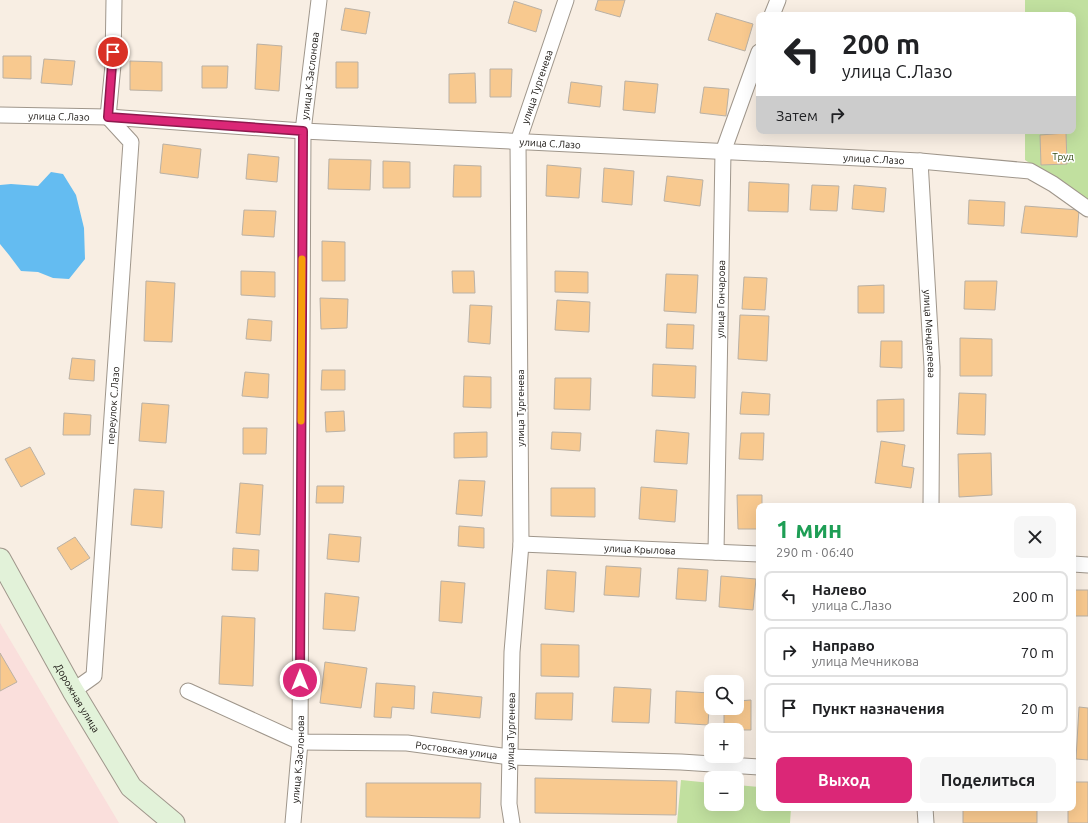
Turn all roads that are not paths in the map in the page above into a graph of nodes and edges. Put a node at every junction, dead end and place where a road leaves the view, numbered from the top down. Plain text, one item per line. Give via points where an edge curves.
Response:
1 (114, 0) edge
2 (319, 0) edge
3 (566, 0) edge
4 (778, 0) edge
5 (773, 12) edge
6 (756, 60) edge
7 (0, 115) edge
8 (108, 117) junction
9 (303, 131) junction
10 (518, 142) junction
11 (723, 152) junction
12 (920, 161) junction
13 (1088, 209) edge
14 (931, 503) edge
15 (521, 544) junction
16 (716, 552) junction
17 (756, 554) edge
18 (0, 559) edge
19 (1076, 564) edge
20 (1088, 565) edge
21 (73, 691) junction
22 (188, 691) dead end
23 (300, 742) junction
24 (510, 757) junction
25 (756, 767) edge
26 (925, 811) edge
27 (174, 823) edge
28 (293, 823) edge
29 (512, 823) edge
30 (926, 823) edge

1 - 8 street via 113,65
2 - 9 street, улица К.Заслонова
3 - 10 street, улица Тургенева
4 - 5 street
6 - 11 street, улица Гончарова
7 - 8 street, улица С.Лазо
8 - 9 street, улица С.Лазо
8 - 21 street, переулок С.Лазо via 131,142 94,676
9 - 10 street, улица С.Лазо
9 - 23 street, улица К.Заслонова
10 - 11 street, улица С.Лазо
10 - 15 street, улица Тургенева
11 - 12 street, улица С.Лазо
11 - 16 street, улица Гончарова
12 - 13 street, улица С.Лазо via 1030,171
12 - 14 street, улица Менделеева via 932,367
15 - 16 street, улица Крылова
15 - 24 street, улица Тургенева via 512,652
16 - 17 street, улица Крылова
18 - 21 street, Дорожная улица
19 - 20 street
21 - 27 street, Дорожная улица via 131,787
22 - 23 street, Ростовская улица
23 - 24 street, Ростовская улица via 407,743
23 - 28 street, улица К.Заслонова
24 - 25 street, Ростовская улица
24 - 29 street, улица Тургенева via 509,804
26 - 30 street

